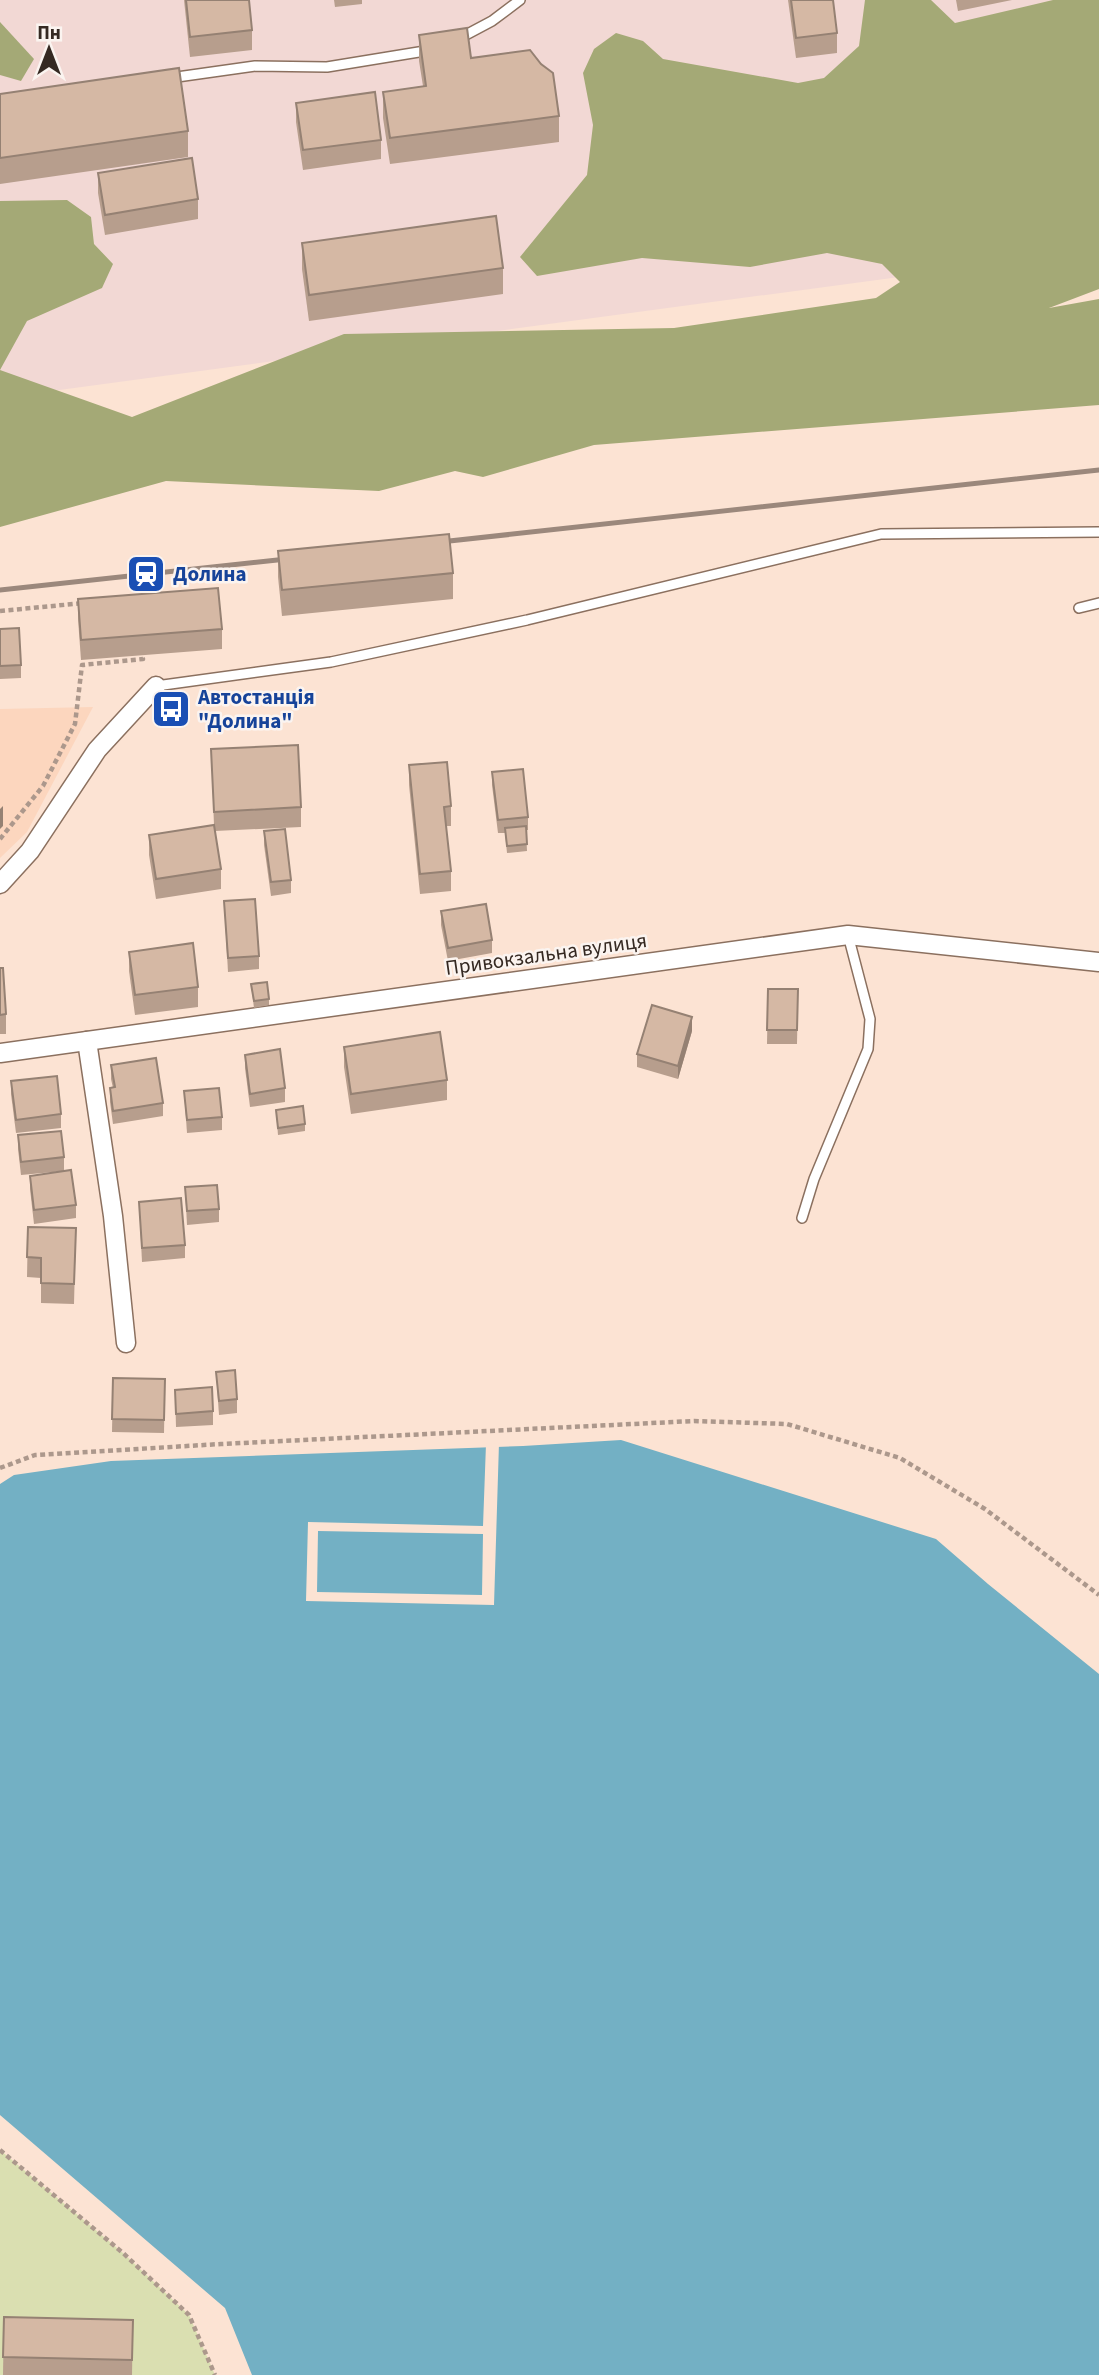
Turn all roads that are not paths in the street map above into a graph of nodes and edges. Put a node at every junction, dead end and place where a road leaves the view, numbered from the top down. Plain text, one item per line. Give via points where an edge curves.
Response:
1 (520, 0) edge
2 (164, 79) edge
3 (1099, 531) edge
4 (1099, 603) edge
5 (1079, 608) dead end
6 (156, 686) joint
7 (0, 884) edge
8 (848, 935) junction
9 (1099, 962) edge
10 (87, 1041) junction
11 (0, 1054) edge
12 (802, 1218) dead end
13 (126, 1343) dead end

1 - 2 lane via 470,34 435,49 327,67 256,66
3 - 6 lane via 881,534 527,620 331,662
4 - 5 lane
6 - 7 street via 97,750 30,851
8 - 9 street, Привокзальна вулиця
8 - 10 street, Привокзальна вулиця
8 - 12 lane via 870,1019 868,1049
10 - 11 street, Привокзальна вулиця
10 - 13 street

